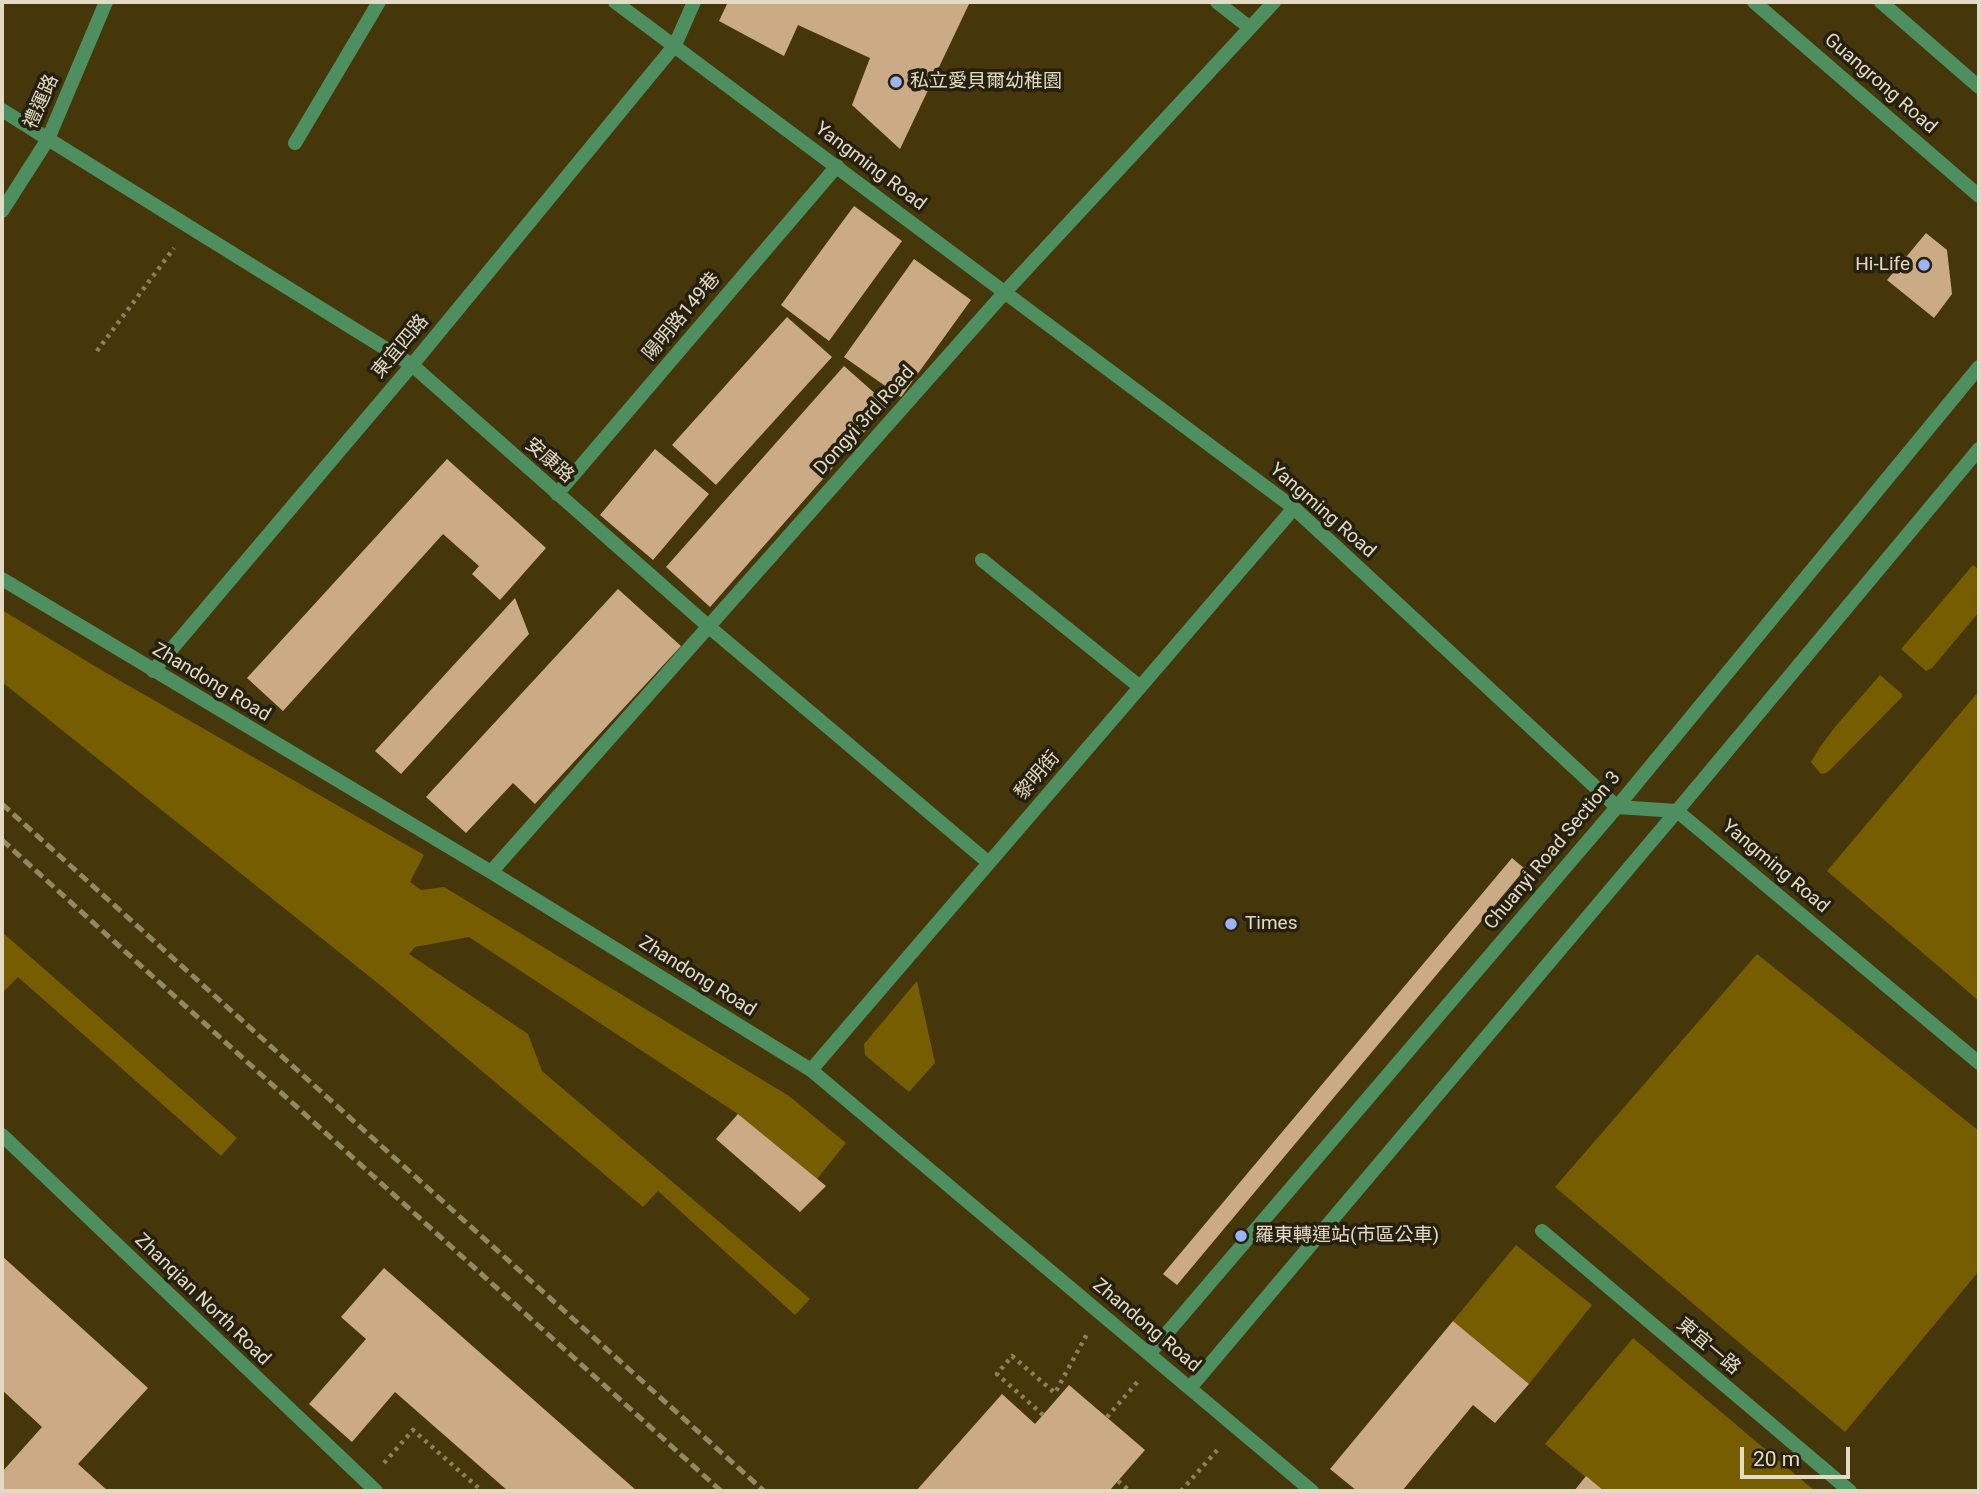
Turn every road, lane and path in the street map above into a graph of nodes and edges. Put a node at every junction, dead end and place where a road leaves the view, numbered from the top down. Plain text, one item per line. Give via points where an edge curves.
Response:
1 (106, 2) edge
2 (379, 2) edge
3 (615, 2) edge
4 (694, 2) edge
5 (1217, 2) edge
6 (1275, 2) edge
7 (1754, 2) edge
8 (1881, 2) edge
9 (1250, 28) junction
10 (675, 45) junction
11 (1979, 87) edge
12 (2, 110) edge
13 (48, 139) junction
14 (295, 143) dead end
15 (837, 166) junction
16 (1979, 196) edge
17 (2, 211) edge
18 (190, 227) junction
19 (1005, 292) junction
20 (97, 351) dead end
21 (412, 365) junction
22 (1979, 367) edge
23 (1979, 449) edge
24 (557, 494) junction
25 (1294, 508) junction
26 (982, 560) dead end
27 (2, 579) edge
28 (708, 626) junction
29 (153, 671) junction
30 (1140, 687) junction
31 (1617, 807) junction
32 (1677, 811) junction
33 (989, 863) junction
34 (491, 872) junction
35 (1979, 1063) edge
36 (811, 1070) junction
37 (2, 1135) edge
38 (1542, 1231) dead end
39 (1099, 1312) junction
40 (1153, 1357) junction
41 (1190, 1388) junction
42 (1043, 1415) dead end
43 (1107, 1417) dead end
44 (1237, 1427) junction
45 (1118, 1481) dead end
46 (372, 1487) edge
47 (482, 1491) edge
48 (1130, 1491) edge
49 (1181, 1491) edge
50 (1312, 1491) edge
51 (1850, 1491) edge

1 - 13 street, 禮運路
2 - 14 street
3 - 10 street, Yangming Road
4 - 10 street, 東宜四路
5 - 9 street
6 - 9 street, Dongyi 3rd Road
7 - 16 street, Guangrong Road
8 - 11 street
9 - 19 street, Dongyi 3rd Road
10 - 15 street, Yangming Road
10 - 21 street, 東宜四路
12 - 13 street, 安康路
13 - 17 street, 禮運路
13 - 18 street, 安康路
15 - 19 street, Yangming Road
15 - 24 street, 陽明路149巷
18 - 20 path
18 - 21 street, 安康路
19 - 25 street, Yangming Road
19 - 28 street, Dongyi 3rd Road
21 - 24 street, 安康路
21 - 29 street, 東宜四路
22 - 31 street, Chuanyi Road Section 3
23 - 32 street
24 - 28 street, 安康路
25 - 30 street, 黎明街
25 - 31 street, Yangming Road
26 - 30 street
27 - 29 street, Zhandong Road
28 - 33 street, 安康路
28 - 34 street, Dongyi 3rd Road
29 - 34 street, Zhandong Road
30 - 33 street, 黎明街
31 - 32 street
31 - 40 street, Chuanyi Road Section 3
32 - 35 street, Yangming Road
32 - 41 street
33 - 36 street, 黎明街
34 - 36 street, Zhandong Road
36 - 39 street, Zhandong Road
37 - 46 street, Zhanqian North Road
38 - 51 street, 東宜一路
39 - 40 street, Zhandong Road
39 - 42 path via 1055,1393 1012,1356 997,1374
40 - 41 street, Zhandong Road
40 - 43 path
41 - 44 street, Zhandong Road
44 - 49 path
44 - 50 street, Zhandong Road
45 - 48 path
46 - 47 path via 413,1430

